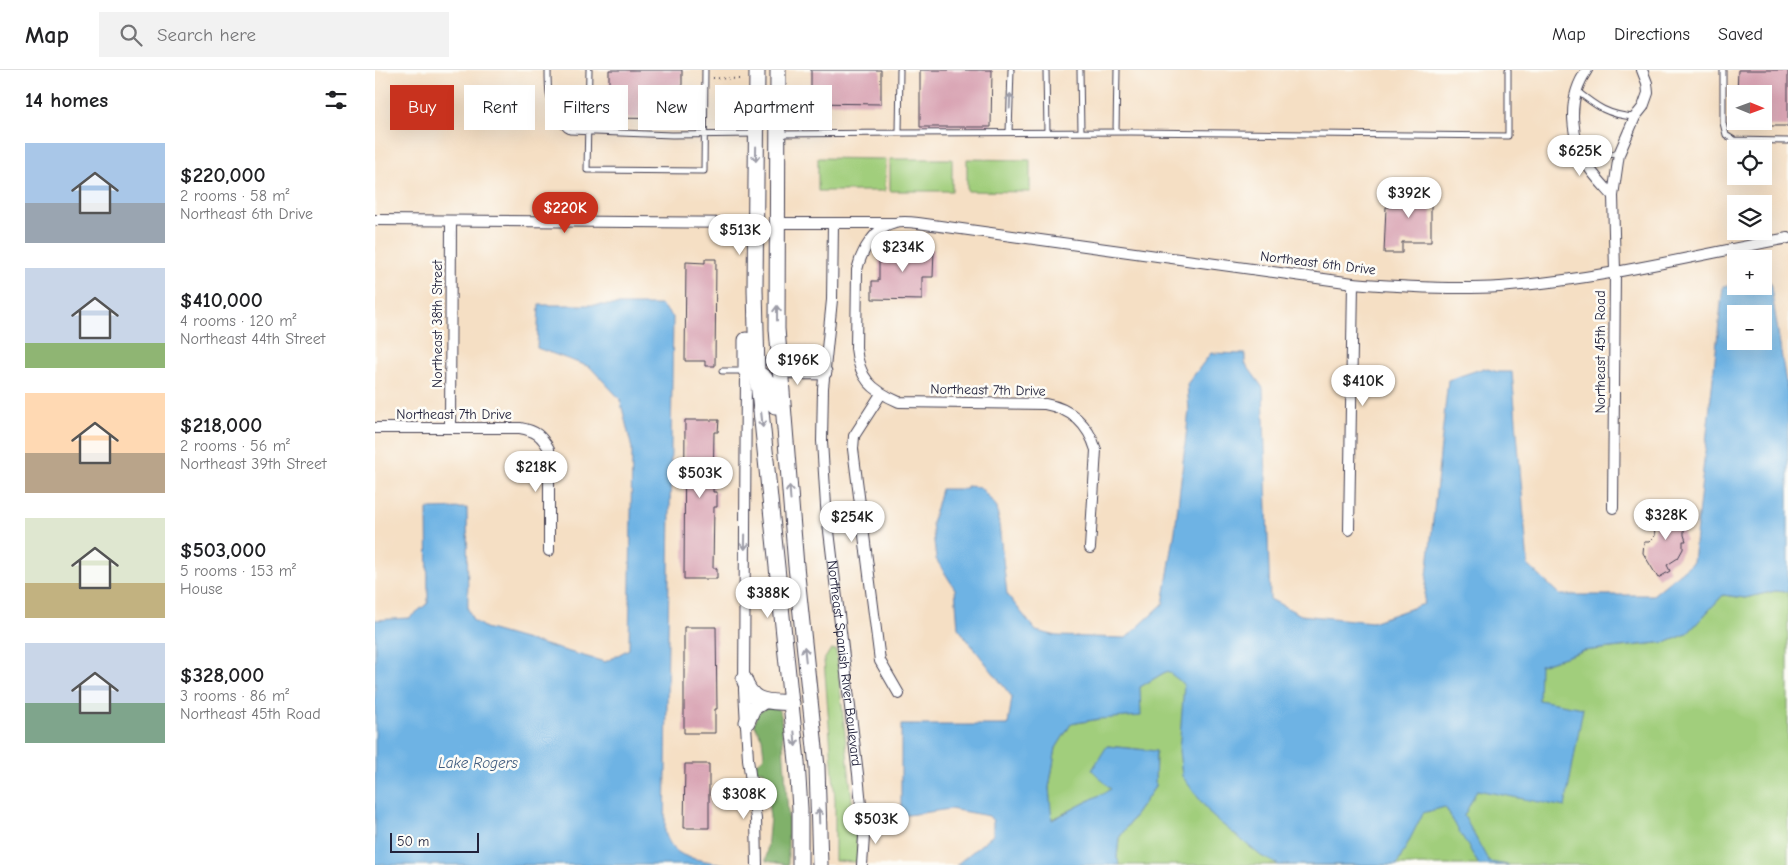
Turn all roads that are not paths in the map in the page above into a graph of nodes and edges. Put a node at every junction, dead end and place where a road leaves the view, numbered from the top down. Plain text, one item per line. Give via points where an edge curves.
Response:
1 (548, 70) edge
2 (589, 70) edge
3 (705, 70) edge
4 (757, 70) edge
5 (778, 70) edge
6 (900, 70) edge
7 (1011, 70) edge
8 (1046, 70) edge
9 (1080, 70) edge
10 (1117, 70) edge
11 (1508, 70) edge
12 (1587, 70) edge
13 (1642, 70) edge
14 (1723, 70) edge
15 (1577, 91) junction
16 (1635, 117) junction
17 (1009, 132) junction
18 (1047, 132) junction
19 (1081, 132) junction
20 (1116, 132) junction
21 (587, 133) junction
22 (899, 133) junction
23 (756, 134) junction
24 (778, 134) junction
25 (705, 135) junction
26 (1788, 141) edge
27 (1619, 154) junction
28 (1583, 156) junction
29 (1613, 196) junction
30 (375, 220) edge
31 (451, 221) junction
32 (755, 223) junction
33 (777, 223) junction
34 (833, 223) junction
35 (894, 223) junction
36 (1788, 238) edge
37 (1615, 271) junction
38 (1353, 283) junction
39 (755, 289) junction
40 (779, 368) junction
41 (722, 371) dead end
42 (752, 372) junction
43 (824, 372) junction
44 (881, 394) junction
45 (450, 427) junction
46 (375, 428) edge
47 (789, 471) junction
48 (1613, 508) dead end
49 (1349, 530) dead end
50 (1089, 548) dead end
51 (549, 550) dead end
52 (744, 678) junction
53 (899, 694) dead end
54 (764, 701) junction
55 (792, 703) junction
56 (747, 722) junction
57 (757, 865) edge
58 (800, 865) edge
59 (820, 865) edge
60 (862, 865) edge

1 - 21 lane via 550,102 565,128
2 - 21 lane
3 - 25 lane
4 - 23 main road
5 - 24 main road
6 - 22 lane
17 -> 7 lane
8 - 18 lane
9 - 19 lane
10 - 20 lane
11 - 20 lane via 1508,136
12 - 15 street
13 - 16 street, Northeast 45th Road via 1647,93 1643,107
14 - 26 lane via 1725,135 1741,141
15 - 16 lane via 1600,109
15 - 28 street via 1574,126
16 - 27 street, Northeast 45th Road
17 - 18 lane
17 - 22 lane
18 - 19 lane
19 - 20 lane
21 - 25 lane
21 - 25 lane via 587,170 704,171
22 - 24 lane
23 - 25 lane
23 -> 32 main road
24 - 33 main road
27 - 28 lane
27 - 29 street, Northeast 45th Road
28 - 29 street
29 - 37 street, Northeast 45th Road
30 - 31 street
31 - 32 street
31 - 45 street, Northeast 38th Street
32 - 39 main road
33 - 34 street, Northeast 6th Drive
40 -> 33 main road
34 - 35 street, Northeast 6th Drive
34 - 43 street, Northeast Spanish River Boulevard via 832,300
35 - 38 street, Northeast 6th Drive via 918,222
35 - 44 street via 878,232 868,244 857,270 857,360 868,382
36 - 37 street, Northeast 6th Drive
37 - 38 street, Northeast 6th Drive via 1499,287 1405,288
37 - 48 street, Northeast 45th Road
38 - 49 street
39 - 40 main road via 766,352
39 - 42 main road
40 - 43 main road
40 - 47 main road
41 - 42 lane
42 - 47 main road via 763,376 771,388
42 -> 52 street
42 -> 55 main road
43 - 60 street, Northeast Spanish River Boulevard via 821,420 824,482 858,774 864,837
44 - 50 street, Northeast 7th Drive via 910,403 1045,404 1057,406 1079,418 1093,438 1096,450
44 - 53 street via 854,436 853,449 880,661
45 - 46 street, Northeast 7th Drive
45 - 51 street, Northeast 7th Drive via 520,428 532,430 543,438 549,449
59 -> 47 main road via 817,768
52 - 54 main road via 752,695
52 - 56 street
54 - 55 main road
54 - 56 main road via 753,708
55 -> 58 main road via 799,786
56 - 57 street

